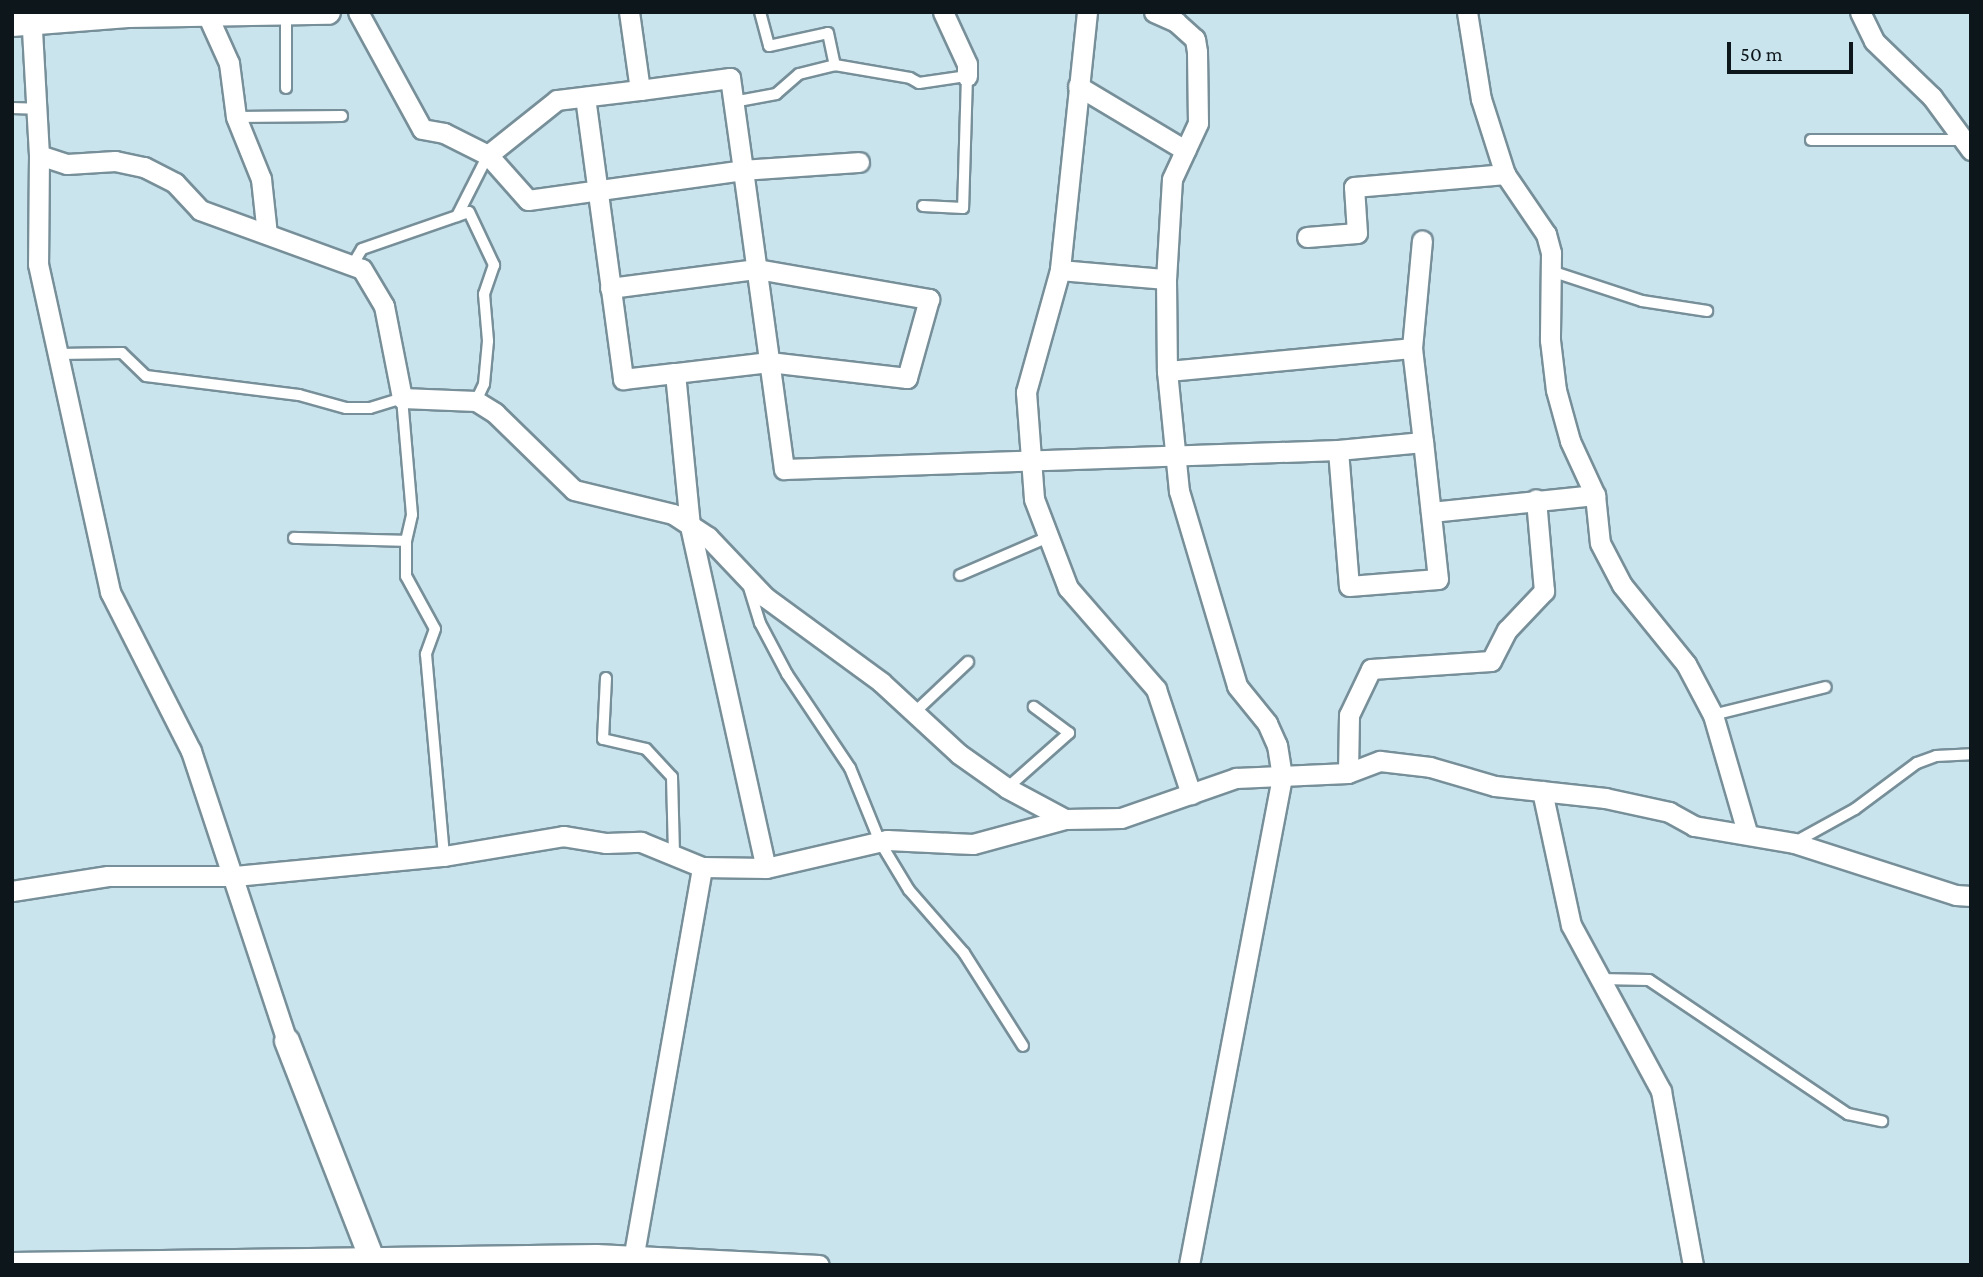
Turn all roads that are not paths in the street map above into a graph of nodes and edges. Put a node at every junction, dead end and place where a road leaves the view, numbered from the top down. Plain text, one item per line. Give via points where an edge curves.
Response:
1 (328, 12) edge
2 (358, 12) edge
3 (629, 12) edge
4 (760, 12) edge
5 (943, 12) edge
6 (1087, 12) edge
7 (1154, 12) edge
8 (1468, 12) edge
9 (1860, 12) edge
10 (206, 14) edge
11 (286, 16) junction
12 (25, 19) edge
13 (835, 65) junction
14 (967, 76) junction
15 (1078, 86) junction
16 (286, 88) dead end
17 (640, 90) junction
18 (585, 97) junction
19 (733, 102) junction
20 (12, 108) edge
21 (36, 109) junction
22 (342, 116) dead end
23 (236, 117) junction
24 (1811, 140) dead end
25 (1967, 142) edge
26 (1185, 150) junction
27 (39, 155) junction
28 (488, 155) junction
29 (859, 162) dead end
30 (743, 170) junction
31 (1505, 174) junction
32 (598, 191) junction
33 (923, 206) dead end
34 (457, 216) junction
35 (267, 233) junction
36 (1307, 237) dead end
37 (1422, 240) dead end
38 (353, 264) junction
39 (757, 269) junction
40 (1060, 270) junction
41 (1551, 271) junction
42 (1166, 278) junction
43 (610, 288) junction
44 (1707, 311) dead end
45 (1412, 348) junction
46 (58, 354) junction
47 (769, 362) junction
48 (1167, 371) junction
49 (675, 373) junction
50 (402, 398) junction
51 (476, 401) junction
52 (1423, 442) junction
53 (1338, 450) junction
54 (1173, 456) junction
55 (1031, 462) junction
56 (1595, 495) junction
57 (1536, 499) junction
58 (1431, 512) junction
59 (690, 526) junction
60 (294, 538) dead end
61 (1046, 538) junction
62 (405, 541) junction
63 (960, 575) dead end
64 (745, 576) junction
65 (968, 662) dead end
66 (606, 678) dead end
67 (1826, 687) dead end
68 (1034, 707) dead end
69 (915, 712) junction
70 (1713, 715) junction
71 (1971, 754) edge
72 (1348, 773) junction
73 (1282, 777) junction
74 (1007, 788) junction
75 (1542, 791) junction
76 (1191, 794) junction
77 (1065, 819) junction
78 (1748, 832) junction
79 (880, 842) junction
80 (1794, 843) junction
81 (674, 855) junction
82 (444, 856) junction
83 (702, 867) junction
84 (766, 868) junction
85 (235, 876) junction
86 (12, 891) edge
87 (1971, 896) edge
88 (1596, 979) junction
89 (287, 1041) joint
90 (1023, 1046) dead end
91 (1882, 1121) dead end
92 (373, 1260) edge
93 (633, 1261) edge
94 (12, 1262) edge
95 (819, 1265) edge
96 (1189, 1265) edge
97 (1693, 1265) edge

1 - 11 street
2 - 28 street via 422,129 444,133
3 - 17 street
4 - 13 lane via 769,46 828,33
5 - 14 street via 967,64
6 - 15 street
7 - 26 street via 1176,22 1195,39 1198,123
8 - 31 street via 1482,99
9 - 25 street via 1874,41 1932,97
10 - 11 street
10 - 12 street
10 - 23 street via 229,63
11 - 16 lane
12 - 21 street
13 - 14 lane via 919,83
13 - 19 lane via 799,74 776,94
14 - 33 lane via 963,208
15 - 26 street
15 - 40 street
17 - 18 street
17 - 19 street via 730,78
18 - 28 street via 557,100
18 - 32 street
19 - 30 street
20 - 21 lane
21 - 27 street
22 - 23 lane
23 - 35 street via 261,179
24 - 25 lane
26 - 42 street via 1172,179
27 - 35 street via 67,164 115,161 144,167 175,183 200,210
27 - 46 street via 38,264
28 - 32 street via 528,200
28 - 34 lane
29 - 30 street
30 - 32 street
30 - 39 street
31 - 36 street via 1354,187 1357,233
31 - 41 street via 1546,234
32 - 43 street
34 - 38 lane via 362,249
34 - 51 lane via 469,212 494,265 484,293 488,341 484,384
35 - 38 street
37 - 45 street
38 - 50 street via 362,269 384,306
39 - 43 street
39 - 47 street
39 - 47 street via 929,299 907,378
40 - 42 street
40 - 55 street via 1027,391
41 - 44 lane via 1642,300
41 - 56 street via 1550,340 1556,390 1570,441
42 - 48 street
43 - 49 street via 623,379
45 - 48 street
45 - 52 street
46 - 50 lane via 122,353 146,376 299,395 346,408 370,408
46 - 85 street via 110,592 191,751
47 - 49 street
47 - 55 street via 784,470
48 - 54 street
49 - 59 street
50 - 51 street
50 - 62 lane via 412,515
51 - 59 street via 495,413 574,490 648,505
52 - 53 street
52 - 58 street
53 - 54 street
53 - 58 street via 1349,586 1438,579
54 - 55 street
54 - 73 street via 1185,516 1237,686 1267,723 1277,745
55 - 61 street via 1034,499
56 - 57 street
56 - 70 street via 1601,543 1622,585 1686,664
57 - 58 street
57 - 72 street via 1544,591 1507,630 1491,661 1371,669 1349,715
59 - 64 street
59 - 84 street
60 - 62 lane
61 - 63 lane
61 - 76 street via 1068,588 1156,689
62 - 82 lane via 406,576 435,629 426,654
64 - 69 street via 765,597 850,657
64 - 79 lane via 760,623 787,674 850,768
65 - 69 lane
66 - 81 lane via 603,738 646,749 671,777
67 - 70 lane
68 - 74 lane via 1069,733
69 - 74 street via 959,754
70 - 78 street
71 - 80 lane via 1936,756 1917,763 1855,809
72 - 73 street
72 - 75 street via 1380,761 1430,767 1495,786
73 - 76 street via 1236,778
73 - 96 street
74 - 77 street
75 - 78 street via 1605,797 1669,812 1695,826
75 - 88 street via 1571,925
76 - 77 street via 1121,818
77 - 79 street via 973,844
78 - 80 street
79 - 84 street
79 - 90 lane via 909,890 964,953
80 - 87 street
81 - 82 street via 641,842 606,843 564,836
81 - 83 street
82 - 85 street
83 - 84 street
83 - 93 street
85 - 86 street via 108,876
85 - 89 street
88 - 91 lane via 1649,980 1848,1114
88 - 97 street via 1661,1091
89 - 92 street
92 - 93 street via 596,1254
92 - 94 street
93 - 95 street

